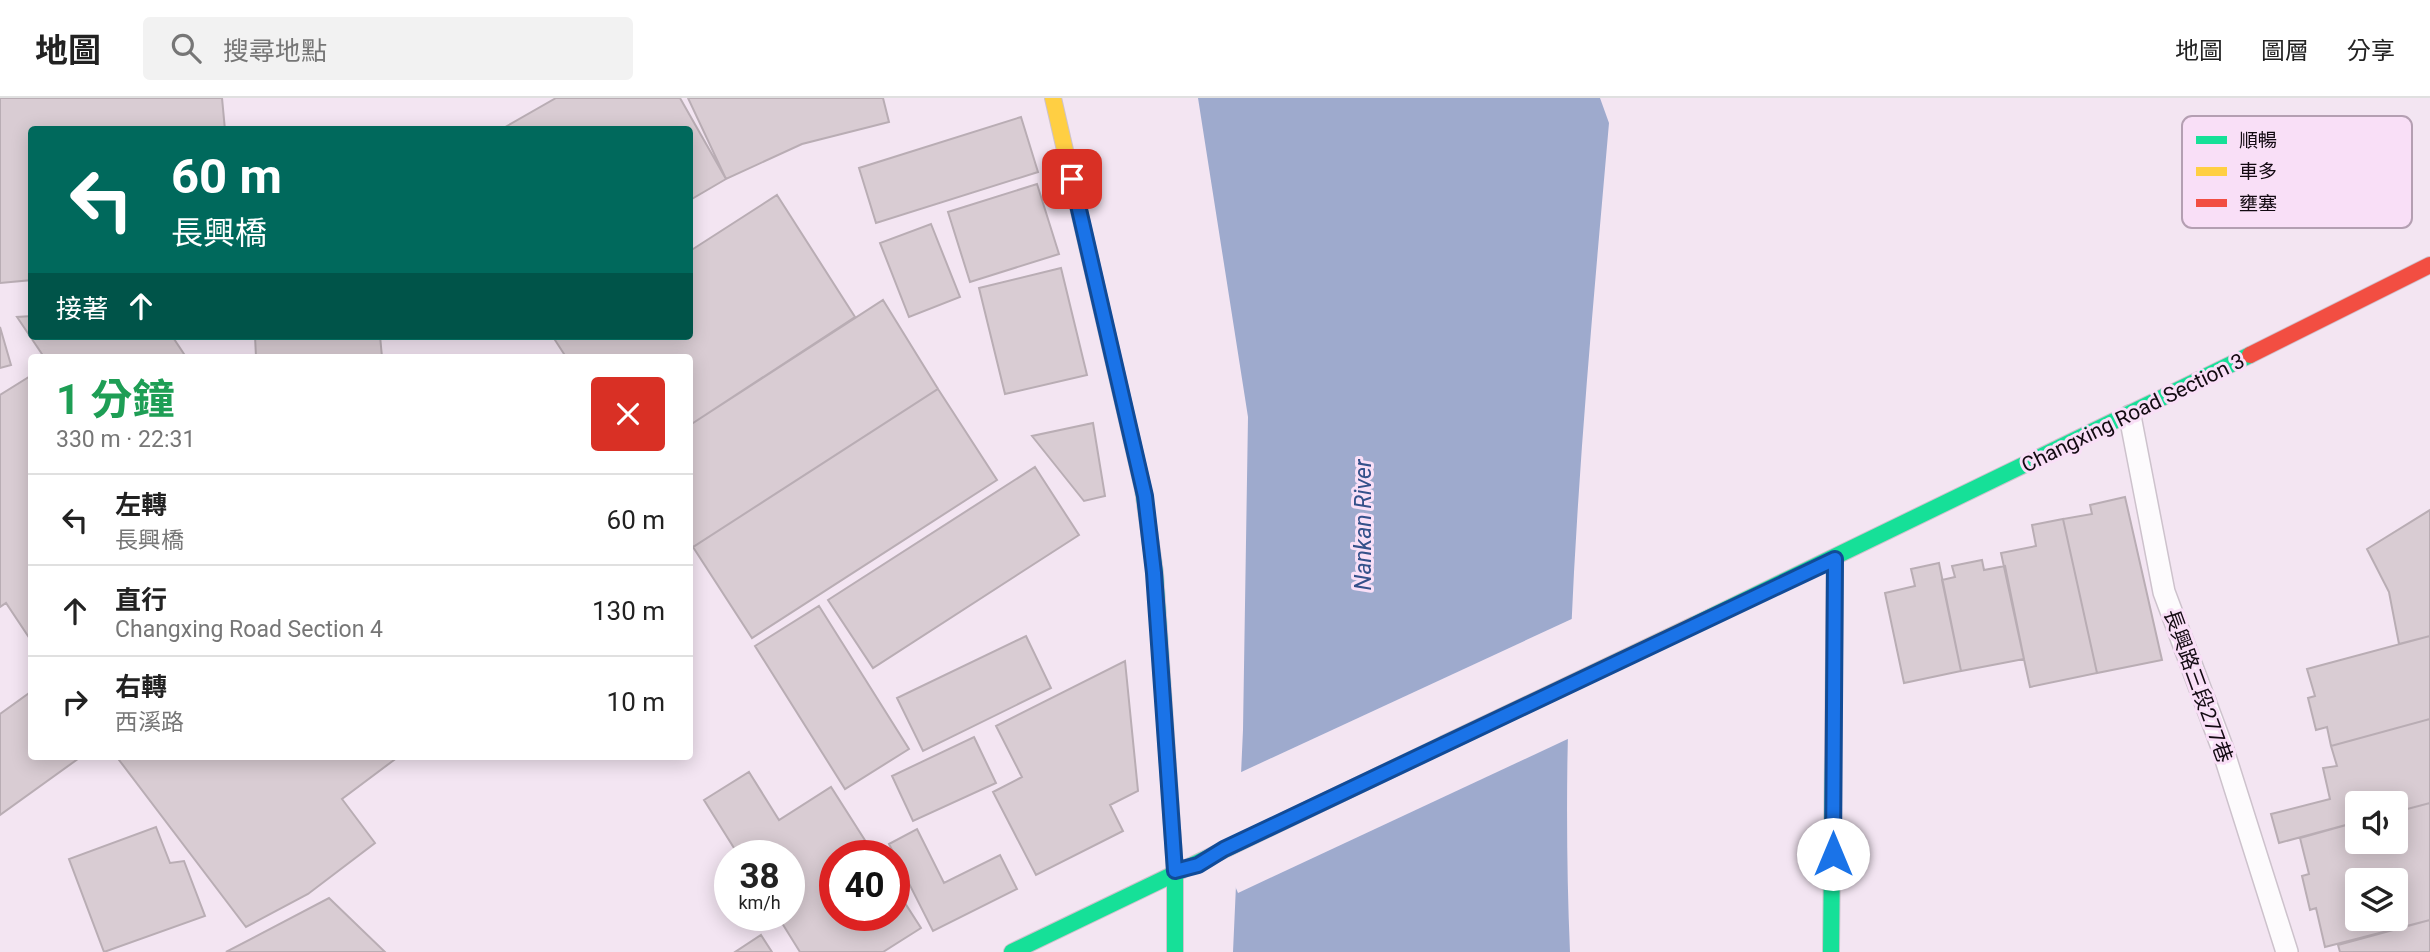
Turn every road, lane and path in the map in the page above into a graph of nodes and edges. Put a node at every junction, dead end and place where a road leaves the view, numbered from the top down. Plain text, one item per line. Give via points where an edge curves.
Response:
1 (1053, 98) edge
2 (2430, 265) edge
3 (2130, 416) junction
4 (1835, 559) junction
5 (1175, 871) junction
6 (1012, 952) edge
7 (1175, 952) edge
8 (1831, 952) edge
9 (2287, 952) edge

1 - 5 street via 1145,496
2 - 3 street, Changxing Road Section 3
3 - 4 street, Changxing Road Section 3
3 - 9 lane, 長興路三段277巷 via 2164,592 2222,747
4 - 5 street, Changxing Road Section 3 via 1198,865
4 - 8 street
5 - 6 street, Changxing Road Section 3
5 - 7 street

